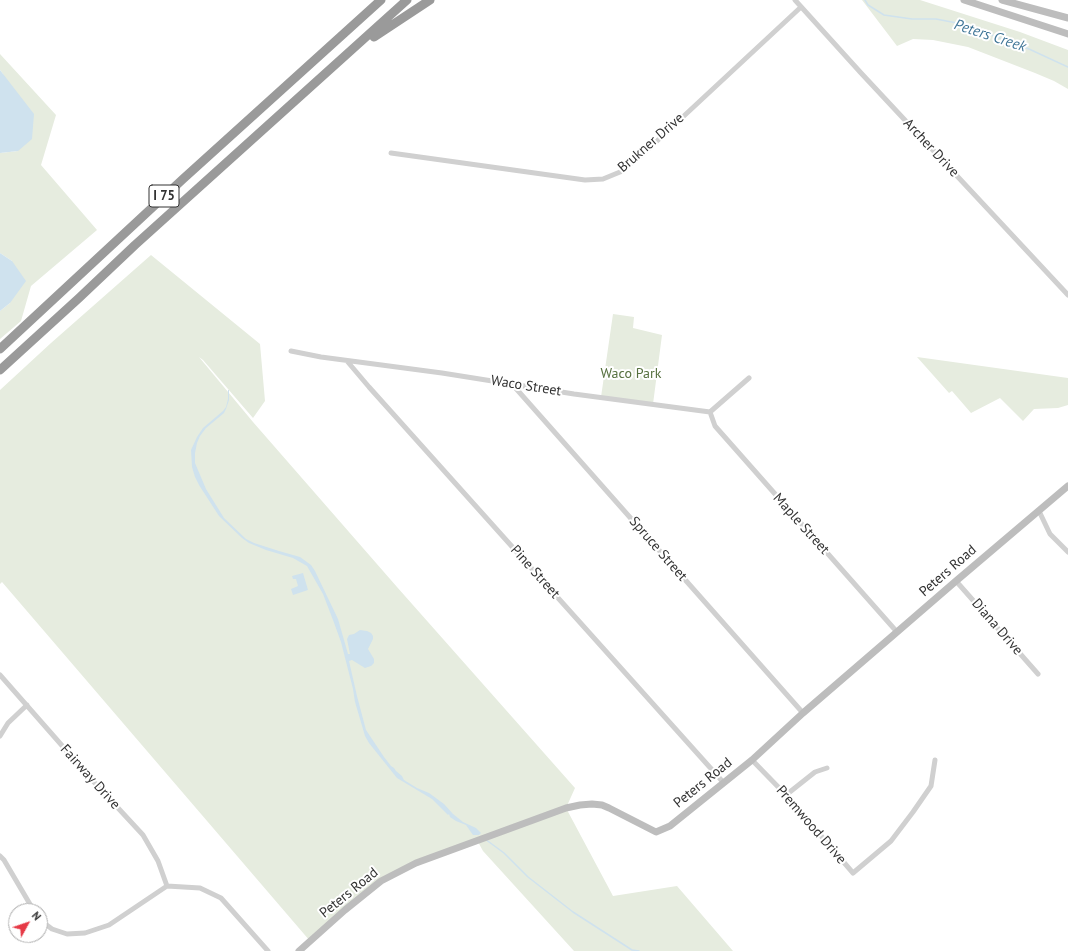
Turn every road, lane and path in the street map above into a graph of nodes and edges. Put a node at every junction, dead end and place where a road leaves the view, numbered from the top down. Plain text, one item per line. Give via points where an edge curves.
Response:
1 (372, 0) edge
2 (381, 0) edge
3 (407, 0) edge
4 (430, 0) edge
5 (795, 0) edge
6 (966, 0) edge
7 (1002, 0) edge
8 (801, 7) junction
9 (1068, 18) edge
10 (1068, 34) edge
11 (330, 46) junction
12 (342, 59) junction
13 (391, 153) dead end
14 (1068, 295) edge
15 (0, 349) edge
16 (291, 351) dead end
17 (347, 361) junction
18 (0, 370) edge
19 (749, 378) dead end
20 (512, 384) junction
21 (710, 412) junction
22 (1068, 486) edge
23 (1039, 511) junction
24 (1068, 552) edge
25 (956, 581) junction
26 (897, 632) junction
27 (1038, 674) dead end
28 (0, 675) edge
29 (27, 705) junction
30 (803, 713) junction
31 (0, 736) edge
32 (752, 760) junction
33 (936, 760) dead end
34 (827, 768) dead end
35 (724, 782) junction
36 (786, 795) junction
37 (0, 856) edge
38 (167, 886) junction
39 (29, 903) edge
40 (48, 926) edge
41 (268, 951) edge
42 (299, 951) edge

1 - 11 highway
2 - 11 highway, I 75
3 - 12 highway, I 75
4 - 12 highway
5 - 8 street, Archer Drive
6 - 10 street
7 - 9 street
8 - 13 street, Brukner Drive via 643,154 620,172 604,179 585,180
8 - 14 street, Archer Drive
11 - 15 highway, I 75
12 - 18 highway, I 75
16 - 17 street, Waco Street
17 - 20 street, Waco Street
17 - 35 street, Pine Street
19 - 21 street
20 - 21 street, Waco Street
20 - 30 street, Spruce Street
21 - 26 street, Maple Street via 715,426
22 - 23 street, Peters Road
23 - 24 street via 1050,534
23 - 25 street, Peters Road
25 - 26 street, Peters Road
25 - 27 street, Diana Drive
26 - 30 street, Peters Road
28 - 29 street, Fairway Drive
29 - 31 street via 8,723
29 - 38 street, Fairway Drive via 143,835 158,861
30 - 32 street, Peters Road
32 - 35 street, Peters Road
32 - 36 street, Premwood Drive
33 - 36 street, Premwood Drive via 932,786 913,812 891,841 853,873
34 - 36 street via 815,772
35 - 42 street, Peters Road via 670,826 656,832 602,805 580,805 416,863 381,881
37 - 39 street
38 - 40 street via 109,925 85,933 67,934
38 - 41 street via 200,888 222,898

